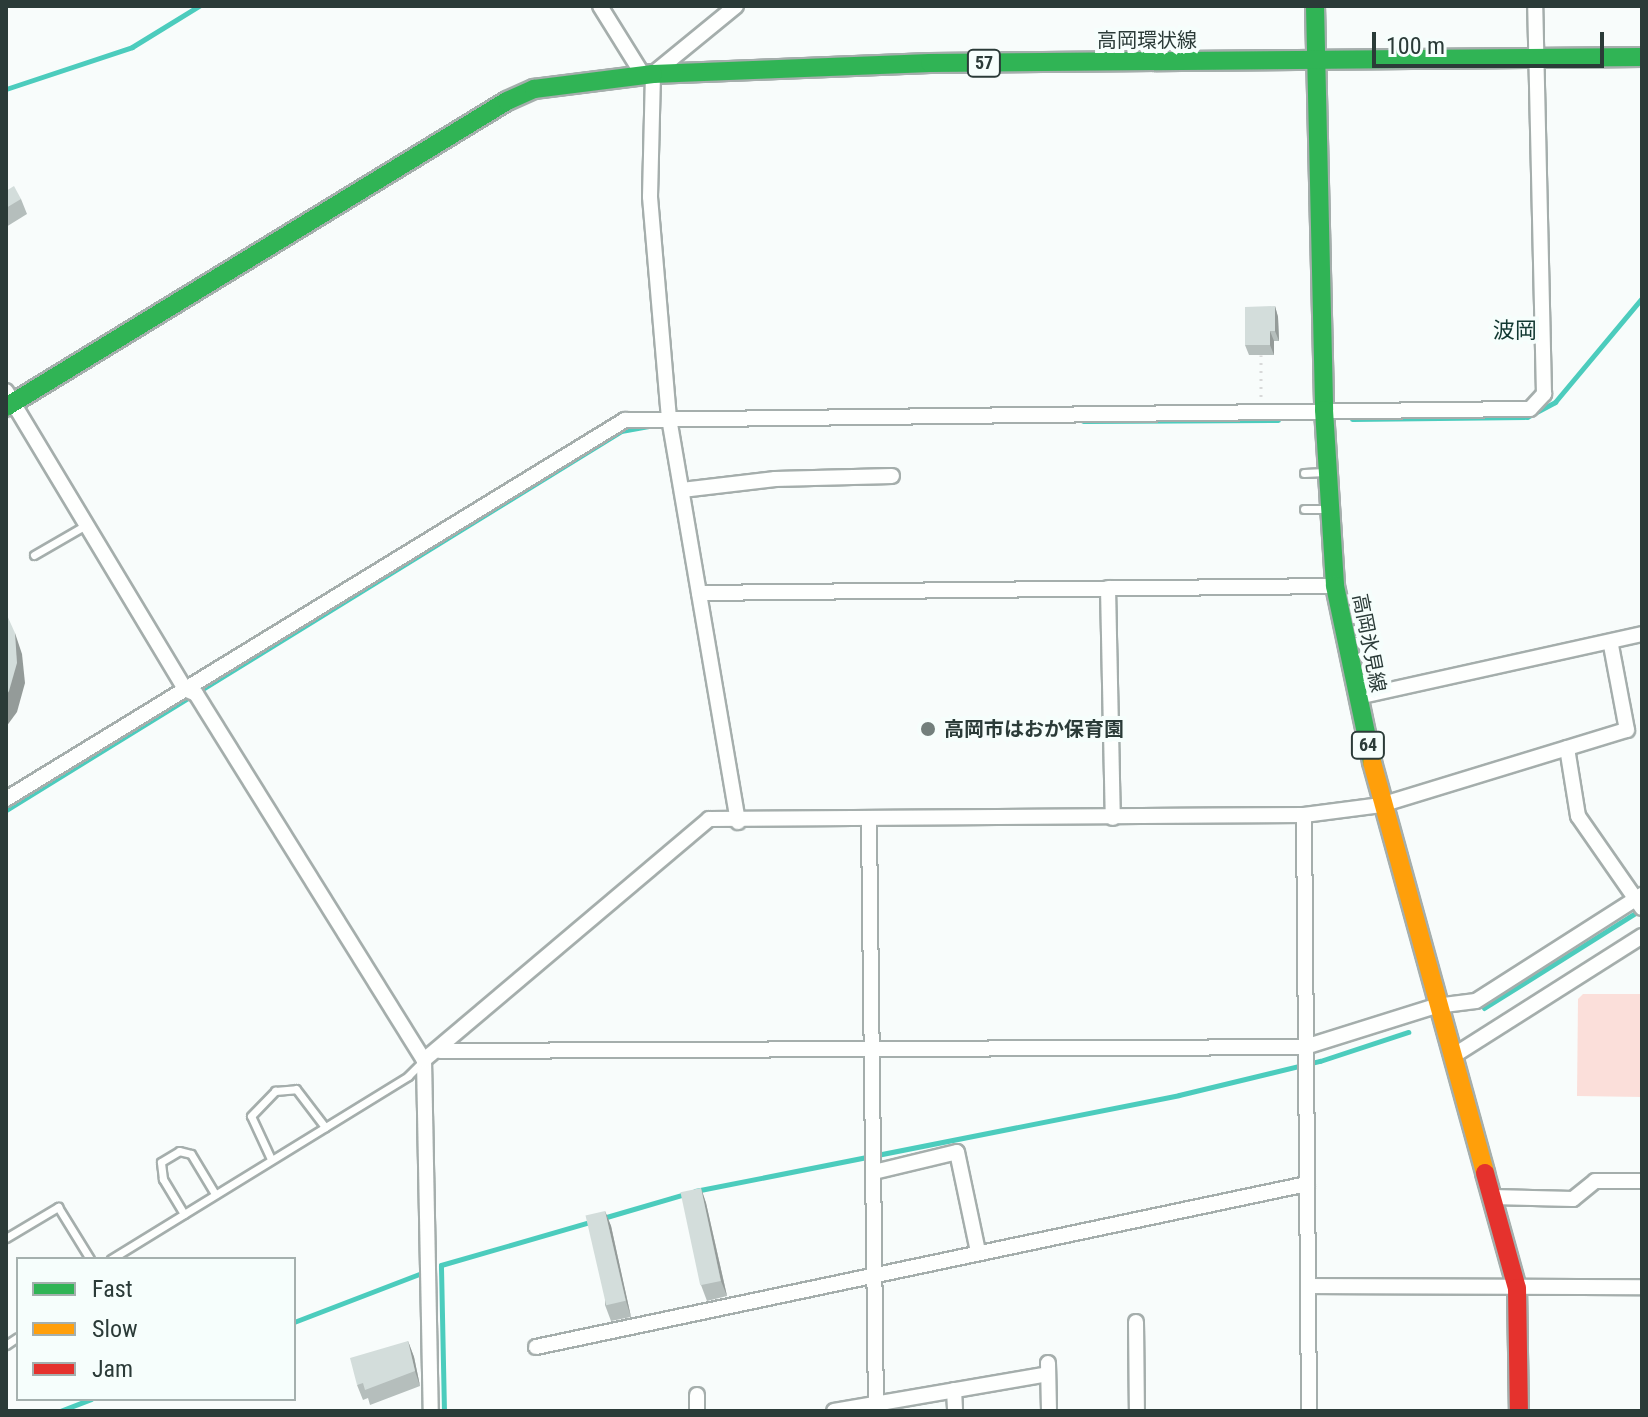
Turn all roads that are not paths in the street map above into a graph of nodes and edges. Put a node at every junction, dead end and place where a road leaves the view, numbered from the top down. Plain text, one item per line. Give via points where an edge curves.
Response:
1 (600, 6) edge
2 (736, 6) edge
3 (1315, 6) edge
4 (1535, 6) edge
5 (1642, 57) edge
6 (1536, 58) junction
7 (1316, 62) junction
8 (648, 75) junction
9 (8, 400) edge
10 (1324, 410) junction
11 (669, 420) junction
12 (1327, 472) junction
13 (1304, 473) dead end
14 (892, 476) dead end
15 (682, 490) junction
16 (1304, 509) dead end
17 (1330, 509) junction
18 (84, 526) junction
19 (34, 555) dead end
20 (1335, 586) junction
21 (1108, 588) junction
22 (699, 593) junction
23 (1642, 634) edge
24 (1611, 645) junction
25 (191, 692) junction
26 (1358, 697) junction
27 (1625, 718) junction
28 (1642, 734) edge
29 (1567, 748) junction
30 (6, 799) edge
31 (1381, 805) junction
32 (1304, 815) junction
33 (1113, 818) junction
34 (738, 822) junction
35 (869, 822) junction
36 (1640, 901) edge
37 (1642, 936) edge
38 (1436, 1006) junction
39 (872, 1049) junction
40 (440, 1051) junction
41 (1305, 1052) junction
42 (1453, 1056) junction
43 (424, 1060) junction
44 (325, 1127) junction
45 (271, 1159) junction
46 (874, 1170) junction
47 (1642, 1181) edge
48 (1307, 1184) junction
49 (215, 1194) junction
50 (1492, 1197) junction
51 (184, 1214) junction
52 (6, 1238) edge
53 (978, 1252) junction
54 (89, 1257) edge
55 (114, 1257) edge
56 (874, 1273) junction
57 (1309, 1286) junction
58 (1642, 1287) edge
59 (1517, 1288) junction
60 (1136, 1322) dead end
61 (536, 1347) dead end
62 (954, 1390) junction
63 (697, 1395) dead end
64 (876, 1407) edge
65 (431, 1411) edge
66 (697, 1411) edge
67 (834, 1411) edge
68 (955, 1411) edge
69 (1049, 1411) edge
70 (1137, 1411) edge
71 (1309, 1411) edge
72 (1519, 1411) edge

1 - 8 street
2 - 8 street
3 - 7 main road, 高岡氷見線 / 64
4 - 6 street
5 - 6 main road, 高岡環状線 / 57
6 - 7 main road, 高岡環状線 / 57
6 - 10 street via 1544,394 1530,409
7 - 8 main road, 高岡環状線 / 57 via 930,63
7 - 10 main road, 高岡氷見線 / 64
8 - 9 main road, 高岡環状線 via 534,89 507,101
8 - 11 street via 650,197
9 - 18 street
10 - 11 street via 1205,407
10 - 12 main road, 高岡氷見線 / 64
11 - 15 street
11 - 25 street via 625,420
12 - 13 lane
12 - 17 main road, 高岡氷見線 / 64
14 - 15 street via 775,479
15 - 22 street
16 - 17 lane
17 - 20 main road, 高岡氷見線 / 64
18 - 19 lane
18 - 25 street
20 - 21 street
20 - 26 main road, 高岡氷見線 / 64
21 - 22 street
21 - 33 street
22 - 34 street
23 - 24 street
24 - 26 street
24 - 27 street
25 - 30 street
25 - 43 street
26 - 31 main road, 高岡氷見線 / 64
27 - 28 street
27 - 29 street via 1627,730
29 - 31 street
29 - 36 street via 1578,816
31 - 32 street
31 - 38 main road, 高岡氷見線 / 64
32 - 33 street
32 - 41 street
33 - 35 street
34 - 35 street
34 - 40 street via 709,819 458,1028
35 - 39 street
36 - 38 street via 1476,1001
37 - 42 street
38 - 41 street
38 - 42 main road, 高岡氷見線 / 64
39 - 40 street
39 - 41 street
39 - 46 street
40 - 43 street
41 - 48 street
42 - 50 main road, 高岡氷見線 / 64
43 - 44 lane via 408,1076
43 - 65 street
44 - 45 lane
44 - 45 lane via 296,1089 275,1091 251,1116
45 - 49 lane
46 - 53 street via 957,1152
46 - 56 street
47 - 50 street via 1595,1181 1573,1199
48 - 53 street
48 - 57 street
49 - 51 lane
49 - 51 lane via 185,1151 161,1162 163,1179
50 - 59 main road, 高岡氷見線 / 64
51 - 55 lane
52 - 54 lane via 58,1207
53 - 56 street
56 - 61 street
56 - 64 street
57 - 59 street
57 - 71 street
58 - 59 street
59 - 72 main road, 高岡氷見線 / 64
60 - 70 street
62 - 64 street
62 - 68 street
62 - 69 street via 1048,1368
63 - 66 street
64 - 67 street

